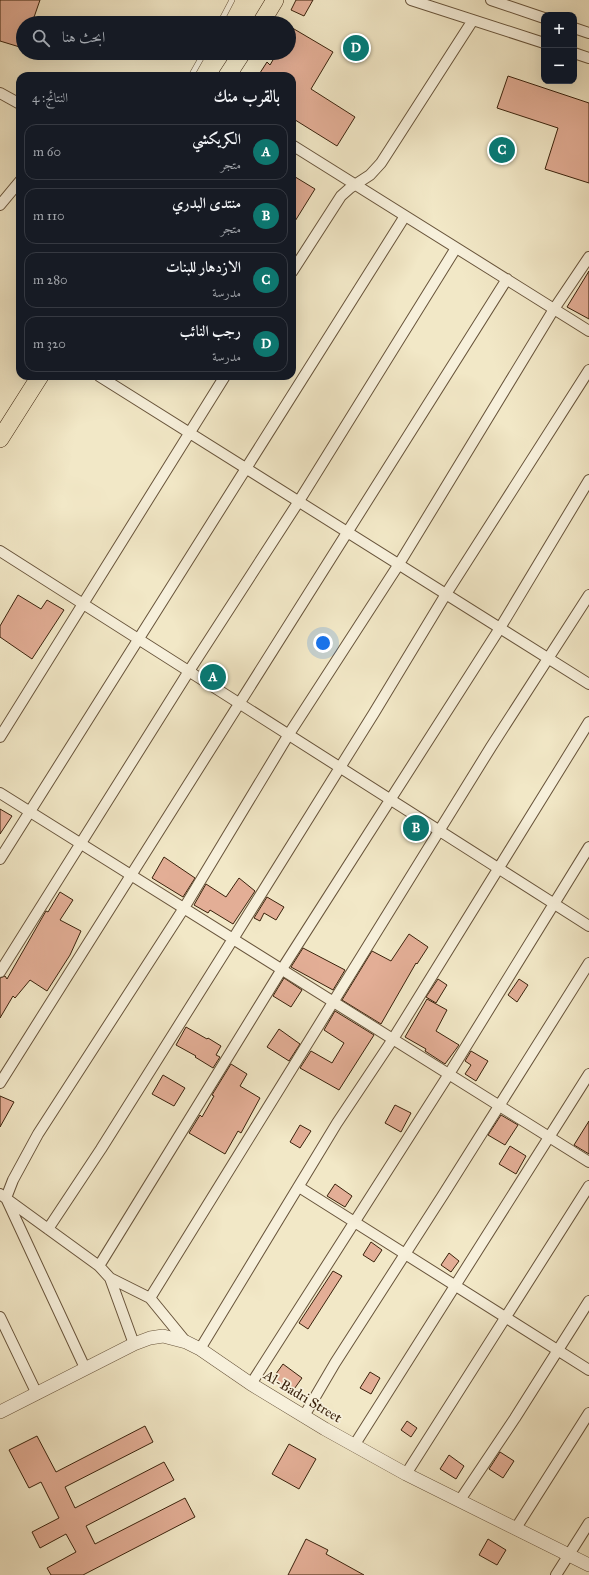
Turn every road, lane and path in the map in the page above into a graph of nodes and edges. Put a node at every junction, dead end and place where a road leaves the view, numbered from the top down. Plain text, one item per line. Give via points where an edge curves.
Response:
1 (232, 0) edge
2 (275, 0) edge
3 (411, 0) edge
4 (491, 0) edge
5 (224, 16) edge
6 (265, 16) edge
7 (541, 17) edge
8 (473, 20) junction
9 (577, 29) edge
10 (589, 33) edge
11 (541, 42) edge
12 (577, 54) edge
13 (589, 58) edge
14 (200, 60) edge
15 (238, 60) edge
16 (194, 72) edge
17 (230, 72) edge
18 (0, 93) edge
19 (16, 102) edge
20 (296, 148) edge
21 (355, 185) junction
22 (16, 186) edge
23 (0, 205) edge
24 (405, 216) junction
25 (456, 248) junction
26 (589, 257) edge
27 (296, 266) edge
28 (507, 279) junction
29 (554, 309) junction
30 (589, 331) edge
31 (589, 370) edge
32 (37, 380) edge
33 (105, 380) edge
34 (221, 380) edge
35 (188, 432) junction
36 (0, 439) edge
37 (245, 468) junction
38 (589, 480) edge
39 (299, 501) junction
40 (347, 532) junction
41 (0, 551) edge
42 (399, 564) junction
43 (446, 594) junction
44 (589, 595) edge
45 (83, 604) junction
46 (500, 628) junction
47 (140, 640) junction
48 (549, 658) junction
49 (189, 671) junction
50 (589, 684) edge
51 (239, 703) junction
52 (589, 722) edge
53 (288, 734) junction
54 (0, 737) edge
55 (340, 768) junction
56 (0, 793) edge
57 (390, 799) junction
58 (30, 811) junction
59 (440, 831) junction
60 (82, 844) junction
61 (589, 847) edge
62 (0, 858) edge
63 (498, 868) junction
64 (131, 875) junction
65 (554, 903) junction
66 (184, 908) junction
67 (589, 926) edge
68 (233, 939) junction
69 (589, 963) edge
70 (282, 969) junction
71 (0, 972) edge
72 (334, 1002) junction
73 (393, 1039) junction
74 (449, 1074) junction
75 (589, 1074) edge
76 (0, 1083) edge
77 (499, 1105) junction
78 (550, 1137) junction
79 (589, 1162) edge
80 (589, 1186) edge
81 (299, 1187) junction
82 (3, 1196) edge
83 (355, 1222) junction
84 (48, 1229) junction
85 (405, 1254) junction
86 (99, 1266) junction
87 (110, 1278) junction
88 (454, 1285) junction
89 (150, 1298) junction
90 (589, 1301) edge
91 (0, 1317) edge
92 (506, 1318) junction
93 (186, 1342) junction
94 (134, 1344) junction
95 (200, 1348) junction
96 (558, 1350) junction
97 (85, 1368) junction
98 (589, 1370) edge
99 (251, 1384) junction
100 (37, 1394) junction
101 (0, 1412) edge
102 (589, 1413) edge
103 (304, 1416) junction
104 (355, 1444) junction
105 (406, 1474) junction
106 (460, 1500) junction
107 (589, 1523) edge
108 (516, 1528) junction
109 (569, 1555) junction
110 (589, 1565) edge
111 (556, 1575) edge

1 - 5 lane
2 - 6 main road
3 - 8 street
4 - 7 street
8 - 11 street
8 - 21 street via 381,163 370,175
9 - 10 street
12 - 13 street
14 - 16 lane
15 - 17 main road
18 - 19 street
20 - 21 street
21 - 24 street
21 - 27 street via 341,196
22 - 23 street
24 - 25 street
24 - 37 street
25 - 28 street
25 - 39 street
26 - 29 street
28 - 29 street
28 - 40 street
29 - 30 street
29 - 42 street
31 - 43 street
32 - 36 main road
33 - 35 street
34 - 35 street
35 - 37 street
35 - 45 street
37 - 39 street
37 - 47 street
38 - 46 street
39 - 40 street
39 - 49 street
40 - 42 street
40 - 51 street
41 - 45 street
42 - 43 street
42 - 53 street
43 - 46 street
43 - 55 street
44 - 48 street
45 - 47 street
45 - 54 street
46 - 48 street
46 - 57 street
47 - 49 street
47 - 58 street
48 - 50 street
48 - 59 street
49 - 51 street
49 - 60 street
51 - 53 street
51 - 64 street
52 - 63 street
53 - 55 street
53 - 66 street
55 - 57 street
55 - 68 street
56 - 58 street
57 - 59 street
57 - 70 street
58 - 60 street
58 - 62 street
59 - 63 street
59 - 72 street
60 - 64 street
60 - 71 street
61 - 65 street
63 - 65 street
63 - 73 street
64 - 66 street
64 - 76 street
65 - 67 street
65 - 74 street
66 - 68 street
66 - 82 street via 38,1134
68 - 70 street
68 - 84 street
69 - 77 street
70 - 72 street
70 - 86 street
72 - 73 street
72 - 89 street
73 - 74 street
73 - 81 street via 337,1123
74 - 77 street
74 - 83 street
75 - 78 street
77 - 78 street
77 - 85 street
78 - 79 street
78 - 88 street
80 - 92 street
81 - 83 street
81 - 95 street
82 - 84 street
82 - 97 street
83 - 85 street
83 - 99 street
84 - 86 street
85 - 88 street
85 - 103 street via 334,1363
86 - 87 street
87 - 89 street
87 - 94 street
88 - 92 street
88 - 104 street
89 - 93 street
90 - 96 street
91 - 100 street
92 - 96 street
92 - 105 street
93 - 94 street, Al-Badri Street via 163,1336
93 - 95 street, Al-Badri Street
94 - 97 street, Al-Badri Street
95 - 99 street, Al-Badri Street
96 - 98 street
96 - 106 street
97 - 100 street, Al-Badri Street
99 - 103 street, Al-Badri Street
100 - 101 street, Al-Badri Street
102 - 108 street
103 - 104 street, Al-Badri Street
104 - 105 street, Al-Badri Street
105 - 106 street, Al-Badri Street
106 - 108 street, Al-Badri Street
107 - 109 street
108 - 109 street, Al-Badri Street
109 - 110 street, Al-Badri Street
109 - 111 street

